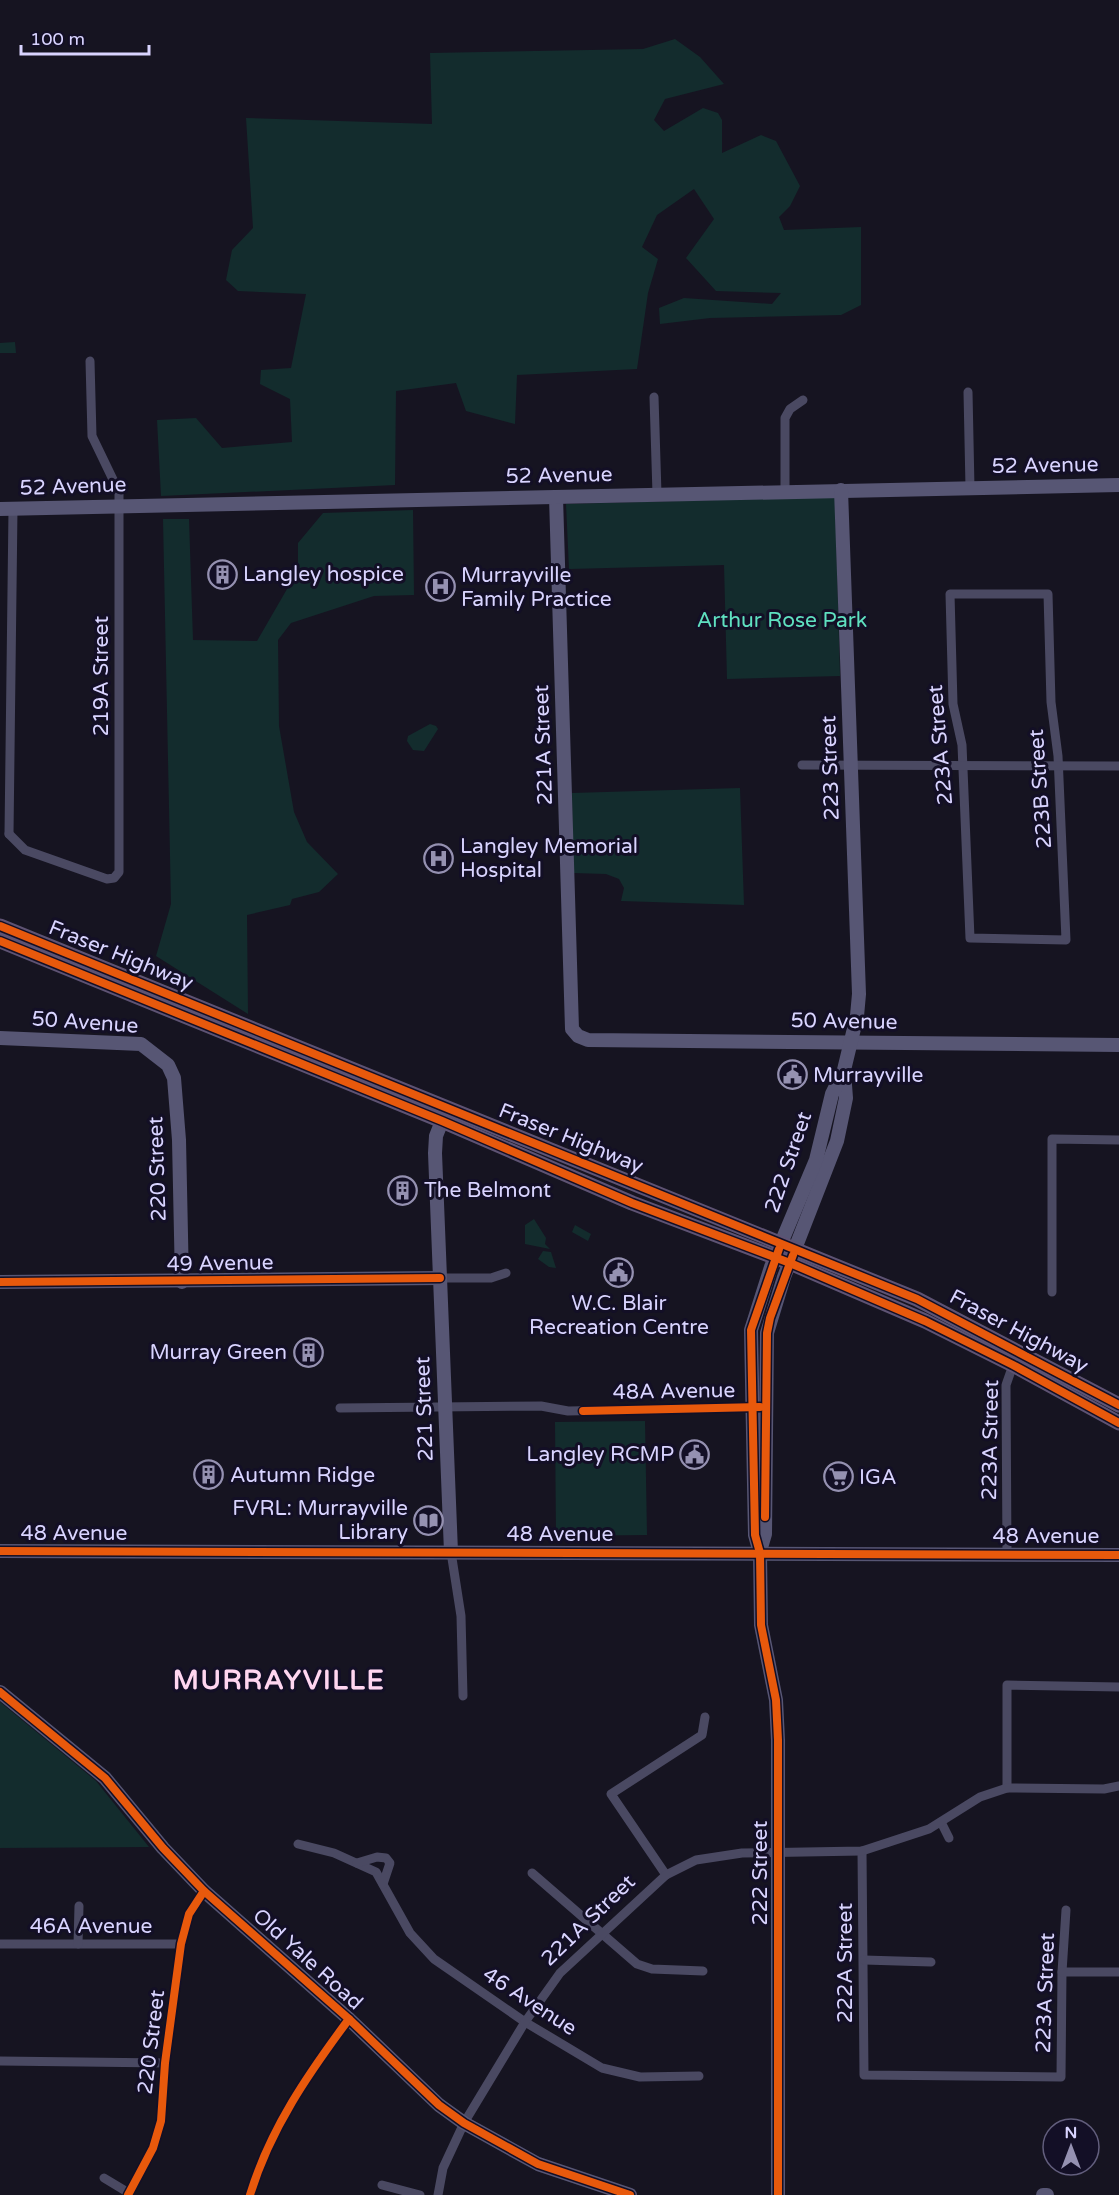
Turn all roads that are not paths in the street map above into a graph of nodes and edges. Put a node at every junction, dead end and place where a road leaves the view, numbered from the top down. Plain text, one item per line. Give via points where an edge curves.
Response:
1 (90, 361) dead end
2 (968, 392) dead end
3 (654, 397) dead end
4 (803, 400) dead end
5 (1119, 485) edge
6 (970, 488) junction
7 (841, 490) junction
8 (785, 491) junction
9 (657, 494) junction
10 (556, 496) junction
11 (119, 506) junction
12 (7, 509) edge
13 (995, 594) joint
14 (802, 765) dead end
15 (851, 765) junction
16 (1058, 766) junction
17 (1119, 766) edge
18 (962, 767) junction
19 (4, 836) edge
20 (0, 926) edge
21 (970, 938) joint
22 (0, 941) edge
23 (572, 1029) joint
24 (0, 1038) edge
25 (850, 1042) junction
26 (1119, 1045) edge
27 (163, 1058) joint
28 (442, 1121) junction
29 (1119, 1140) edge
30 (786, 1253) junction
31 (506, 1272) dead end
32 (440, 1278) junction
33 (0, 1282) edge
34 (182, 1282) junction
35 (1052, 1292) dead end
36 (1013, 1365) junction
37 (1119, 1405) edge
38 (445, 1407) junction
39 (751, 1407) junction
40 (766, 1407) junction
41 (340, 1408) dead end
42 (1119, 1424) edge
43 (0, 1551) edge
44 (451, 1552) junction
45 (760, 1553) junction
46 (1007, 1553) junction
47 (1119, 1555) edge
48 (1119, 1687) edge
49 (0, 1692) edge
50 (463, 1696) dead end
51 (705, 1717) dead end
52 (1119, 1786) edge
53 (1006, 1788) junction
54 (941, 1822) junction
55 (949, 1838) dead end
56 (298, 1844) dead end
57 (862, 1851) junction
58 (778, 1852) junction
59 (357, 1863) junction
60 (532, 1873) dead end
61 (666, 1875) junction
62 (383, 1884) junction
63 (204, 1891) junction
64 (79, 1906) dead end
65 (1066, 1910) dead end
66 (600, 1934) junction
67 (0, 1944) edge
68 (78, 1944) junction
69 (181, 1944) junction
70 (864, 1960) junction
71 (931, 1962) dead end
72 (703, 1971) dead end
73 (1062, 1972) junction
74 (1119, 1972) edge
75 (349, 2019) junction
76 (525, 2022) junction
77 (0, 2061) edge
78 (165, 2063) junction
79 (699, 2076) dead end
80 (1061, 2077) joint
81 (464, 2123) junction
82 (104, 2178) dead end
83 (382, 2185) dead end
84 (129, 2194) edge
85 (250, 2195) edge
86 (420, 2195) edge
87 (438, 2195) edge
88 (630, 2195) edge
89 (778, 2195) edge

1 - 11 street, 219A Street via 92,436 116,484
2 - 6 street
3 - 9 street
4 - 8 street via 785,418
5 - 6 street, 52 Avenue
6 - 7 street, 52 Avenue
7 - 8 street, 52 Avenue
7 - 15 street, 223 Street
8 - 9 street, 52 Avenue
9 - 10 street, 52 Avenue
10 - 11 street, 52 Avenue
10 - 23 street, 221A Street
11 - 12 street, 52 Avenue
11 - 19 street, 219A Street via 119,872 107,879 25,850
12 - 19 street
13 - 16 street, 223B Street via 1048,594 1051,702
13 - 18 street, 223A Street via 950,594 953,704 962,745
14 - 15 street
15 - 18 street
15 - 25 street, 223 Street via 859,994
16 - 17 street
16 - 18 street
16 - 21 street, 223B Street via 1066,940
18 - 21 street, 223A Street
20 - 30 main road, Fraser Highway
22 - 28 main road, Fraser Highway
23 - 25 street, 50 Avenue via 588,1040
24 - 27 street, 50 Avenue via 141,1044
25 - 26 street, 50 Avenue
25 - 30 street, 222 Street via 844,1070 846,1098 837,1142
27 - 34 street, 220 Street via 174,1078
28 - 30 main road, Fraser Highway via 632,1203
28 - 32 street, 221 Street via 435,1140
29 - 35 street via 1052,1139
30 - 36 main road, Fraser Highway
30 - 37 main road, Fraser Highway via 918,1299
30 - 39 street, 222 Street via 751,1330
30 - 40 street, 222 Street via 767,1333
31 - 32 street, 49 Avenue via 491,1278
32 - 34 street, 49 Avenue
32 - 38 street, 221 Street
33 - 34 street, 49 Avenue
36 - 42 main road, Fraser Highway
36 - 46 street, 223A Street via 1006,1384
38 - 39 street, 48A Avenue via 542,1406 568,1411
38 - 41 street, 48A Avenue
38 - 44 street, 221 Street
39 - 40 street, 48A Avenue
39 - 45 street, 222 Street via 755,1535
40 - 45 street, 222 Street via 765,1534
43 - 44 street, 48 Avenue
44 - 45 street, 48 Avenue
44 - 50 street, 221 Street via 461,1616
45 - 46 street, 48 Avenue
45 - 58 street, 222 Street via 761,1625 776,1700
46 - 47 street, 48 Avenue
48 - 53 street via 1007,1685
49 - 63 street, Old Yale Road via 105,1778
51 - 61 street via 702,1735 611,1794
52 - 53 street
53 - 54 street, 221A Street via 980,1797
54 - 55 street
54 - 57 street, 221A Street
56 - 59 street, 46 Avenue
57 - 58 street, 221A Street
57 - 70 street, 222A Street
58 - 61 street, 221A Street via 696,1860
58 - 89 street, 222 Street
59 - 62 street, 46 Avenue via 376,1872
59 - 62 street via 386,1858 390,1863
60 - 66 street
61 - 66 street, 221A Street
62 - 76 street, 46 Avenue via 410,1933 434,1959
63 - 69 street, 220 Street via 189,1914
63 - 75 street, Old Yale Road
64 - 68 street
65 - 73 street, 223A Street
66 - 72 street via 637,1964 652,1969
66 - 76 street, 221A Street via 560,1973
67 - 68 street, 46A Avenue
68 - 69 street, 46A Avenue
69 - 78 street, 220 Street
70 - 71 street
70 - 80 street, 222A Street via 864,2075
73 - 74 street
73 - 80 street, 223A Street
75 - 81 street, Old Yale Road via 439,2105
75 - 85 street via 305,2079 276,2130
76 - 79 street, 46 Avenue via 602,2068 640,2078
76 - 81 street, 221A Street
77 - 78 street
78 - 84 street, 220 Street via 161,2121 153,2148
81 - 87 street, 221A Street via 443,2168
81 - 88 street, Old Yale Road via 538,2164
82 - 84 street, 220 Street
83 - 86 street

